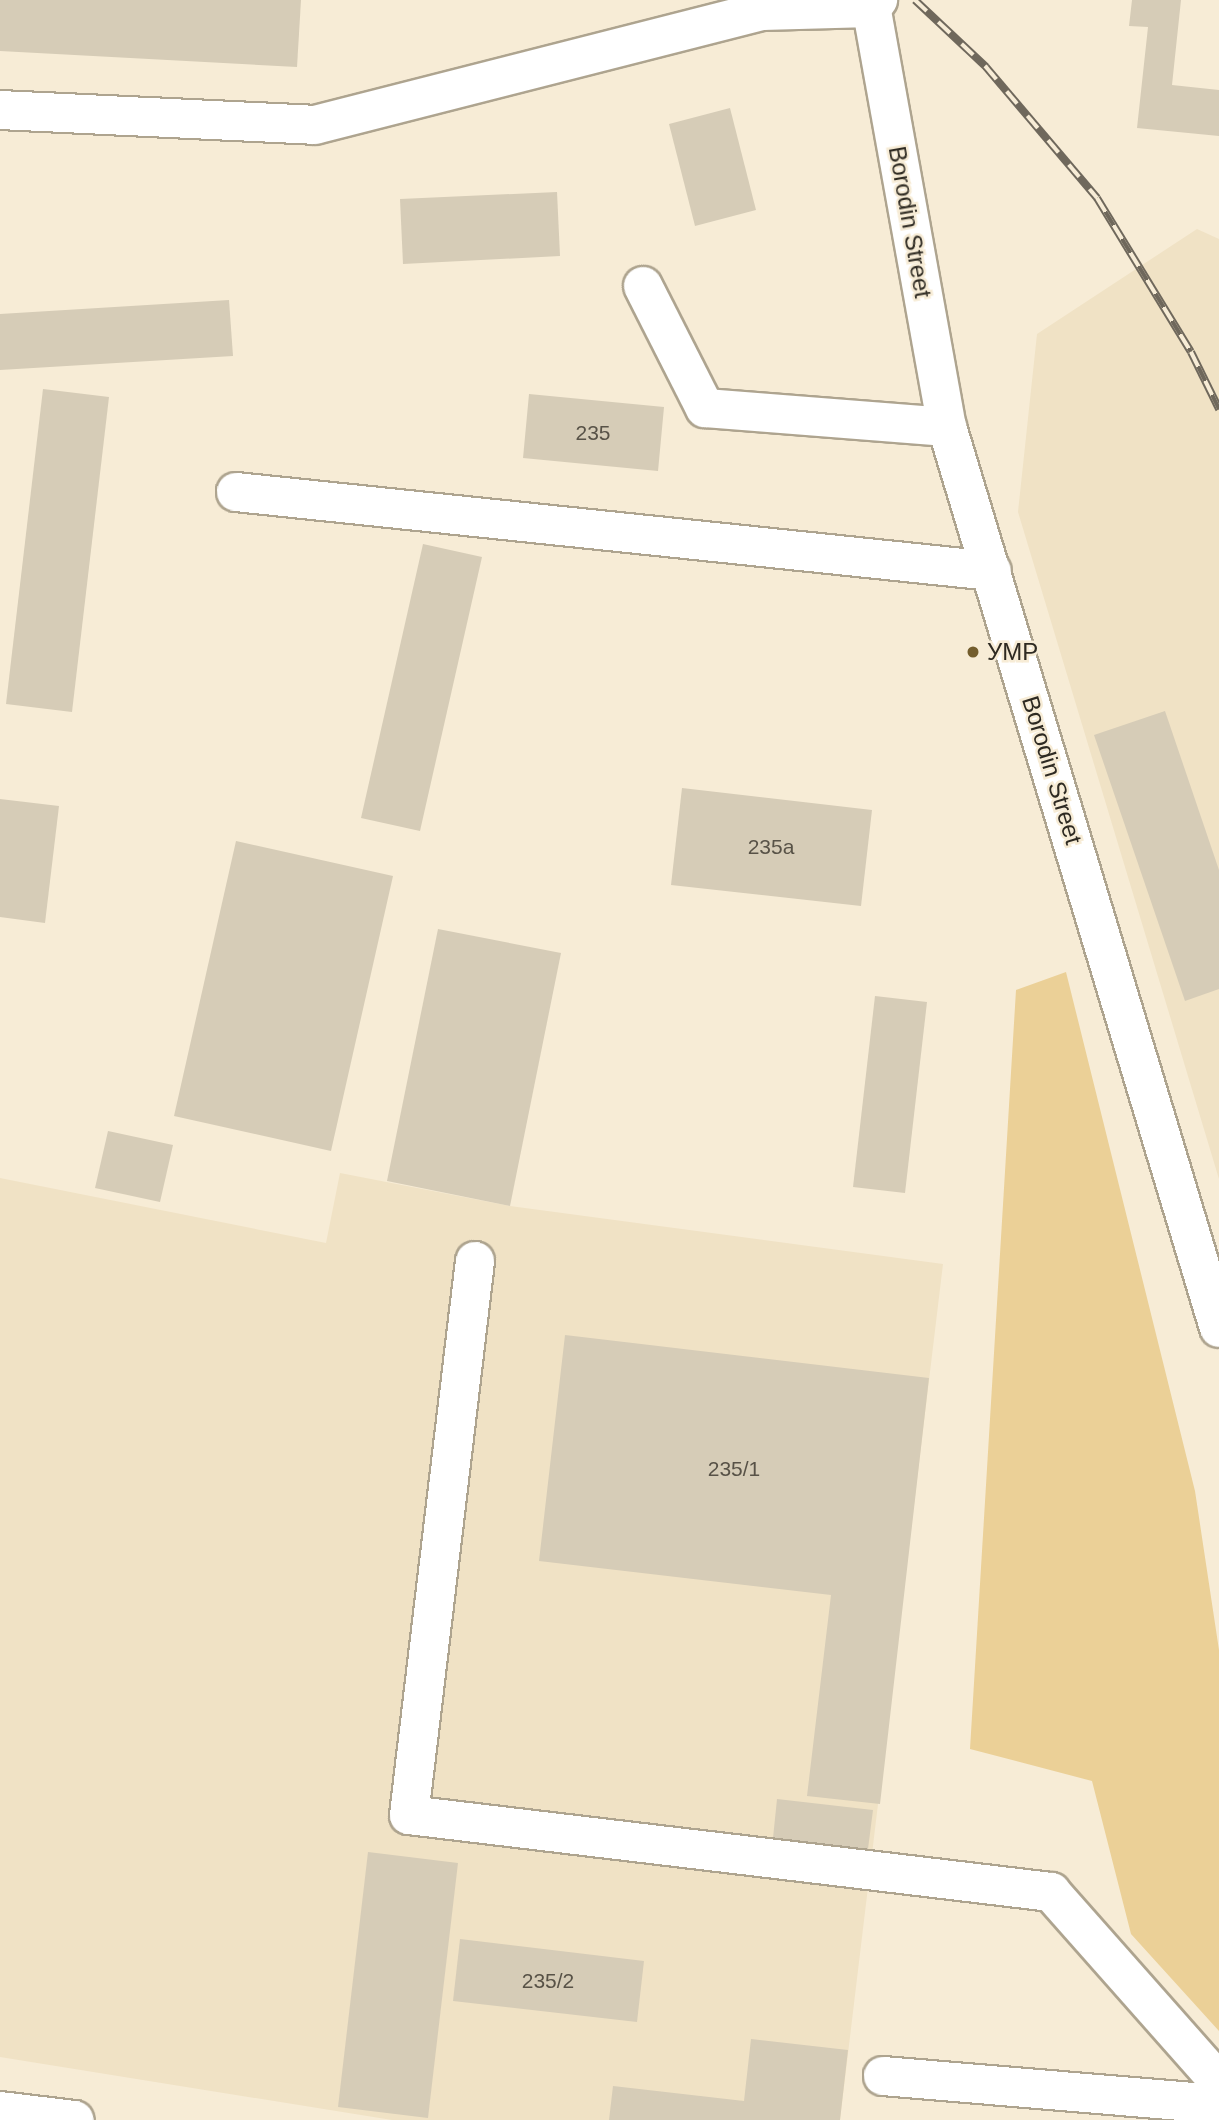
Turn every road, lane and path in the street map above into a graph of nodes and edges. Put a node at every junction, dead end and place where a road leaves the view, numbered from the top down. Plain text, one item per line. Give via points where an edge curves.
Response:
1 (873, 3) edge
2 (0, 110) edge
3 (643, 286) dead end
4 (947, 427) junction
5 (236, 492) dead end
6 (992, 571) junction
7 (475, 1261) dead end
8 (1219, 1328) edge
9 (883, 2076) dead end
10 (1219, 2082) edge
11 (1219, 2104) edge
12 (0, 2111) edge
13 (74, 2120) edge

1 - 2 street via 762,11 315,125
1 - 4 street, Borodin Street
3 - 4 street via 705,408
4 - 6 street, Borodin Street
5 - 6 street
6 - 8 street, Borodin Street
7 - 10 street via 409,1815 1051,1892
9 - 11 street
12 - 13 street

